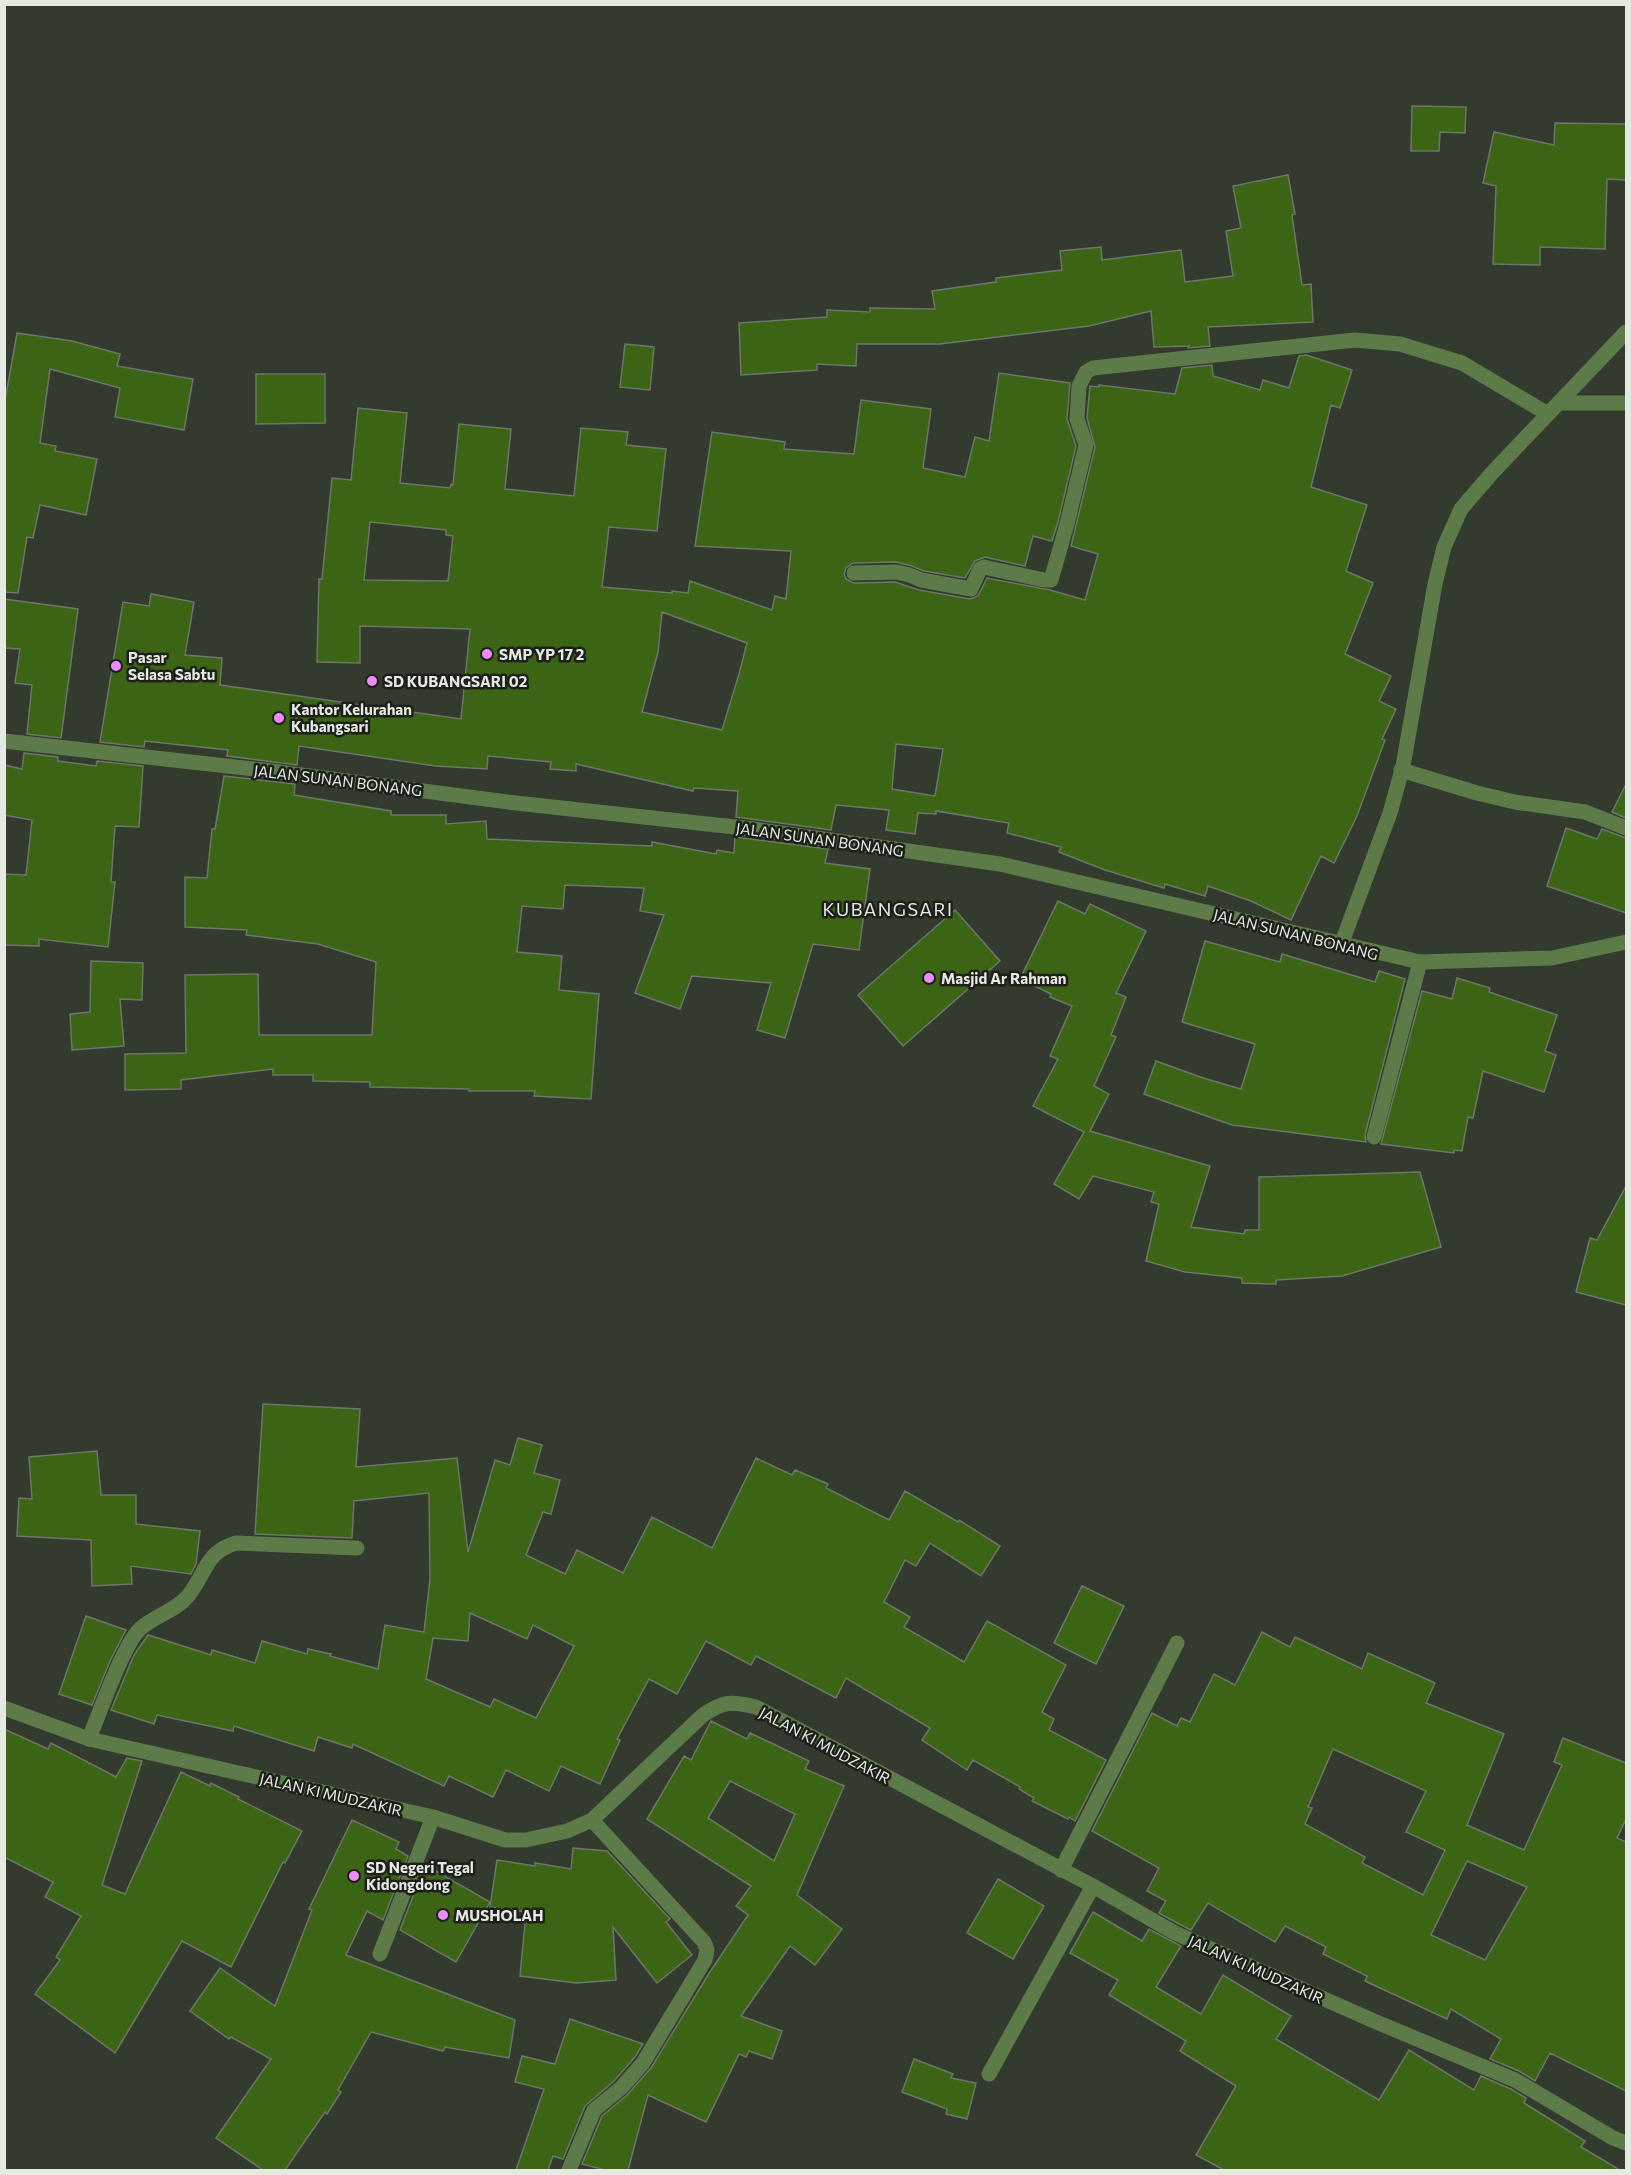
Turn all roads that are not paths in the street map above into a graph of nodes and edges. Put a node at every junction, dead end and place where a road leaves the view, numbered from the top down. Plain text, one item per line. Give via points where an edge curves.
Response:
1 (1626, 332) edge
2 (1626, 403) edge
3 (1553, 409) junction
4 (854, 573) dead end
5 (4, 741) edge
6 (1401, 770) junction
7 (1626, 828) edge
8 (1626, 942) edge
9 (1341, 945) junction
10 (1420, 962) junction
11 (1374, 1137) dead end
12 (357, 1548) dead end
13 (1177, 1643) dead end
14 (4, 1708) edge
15 (89, 1738) junction
16 (433, 1817) junction
17 (592, 1820) junction
18 (1061, 1870) junction
19 (1093, 1886) junction
20 (380, 1954) dead end
21 (989, 2074) dead end
22 (1626, 2143) edge
23 (569, 2170) edge

1 - 3 street
2 - 3 street
3 - 4 street via 1462,363 1400,344 1355,340 1093,368 1086,372 1079,386 1077,419 1086,445 1051,580 984,567 971,589 896,572
3 - 6 street via 1461,509 1444,547
5 - 9 street, JALAN SUNAN BONANG via 753,829 1000,864
6 - 7 street via 1515,802 1585,812
6 - 9 street
8 - 10 street, JALAN SUNAN BONANG via 1552,958
9 - 10 street, JALAN SUNAN BONANG
10 - 11 street
12 - 15 street via 236,1543 222,1547 187,1598 137,1632
13 - 18 street
14 - 15 street, JALAN KI MUDZAKIR
15 - 16 street, JALAN KI MUDZAKIR
16 - 17 street, JALAN KI MUDZAKIR via 505,1840 526,1840 567,1831
16 - 20 street
17 - 18 street, JALAN KI MUDZAKIR via 703,1715 719,1704 735,1702 756,1707
17 - 23 street via 704,1942 707,1950 705,1960 643,2063 594,2110
18 - 19 street, JALAN KI MUDZAKIR
19 - 21 street
19 - 22 street, JALAN KI MUDZAKIR via 1175,1933 1515,2080

